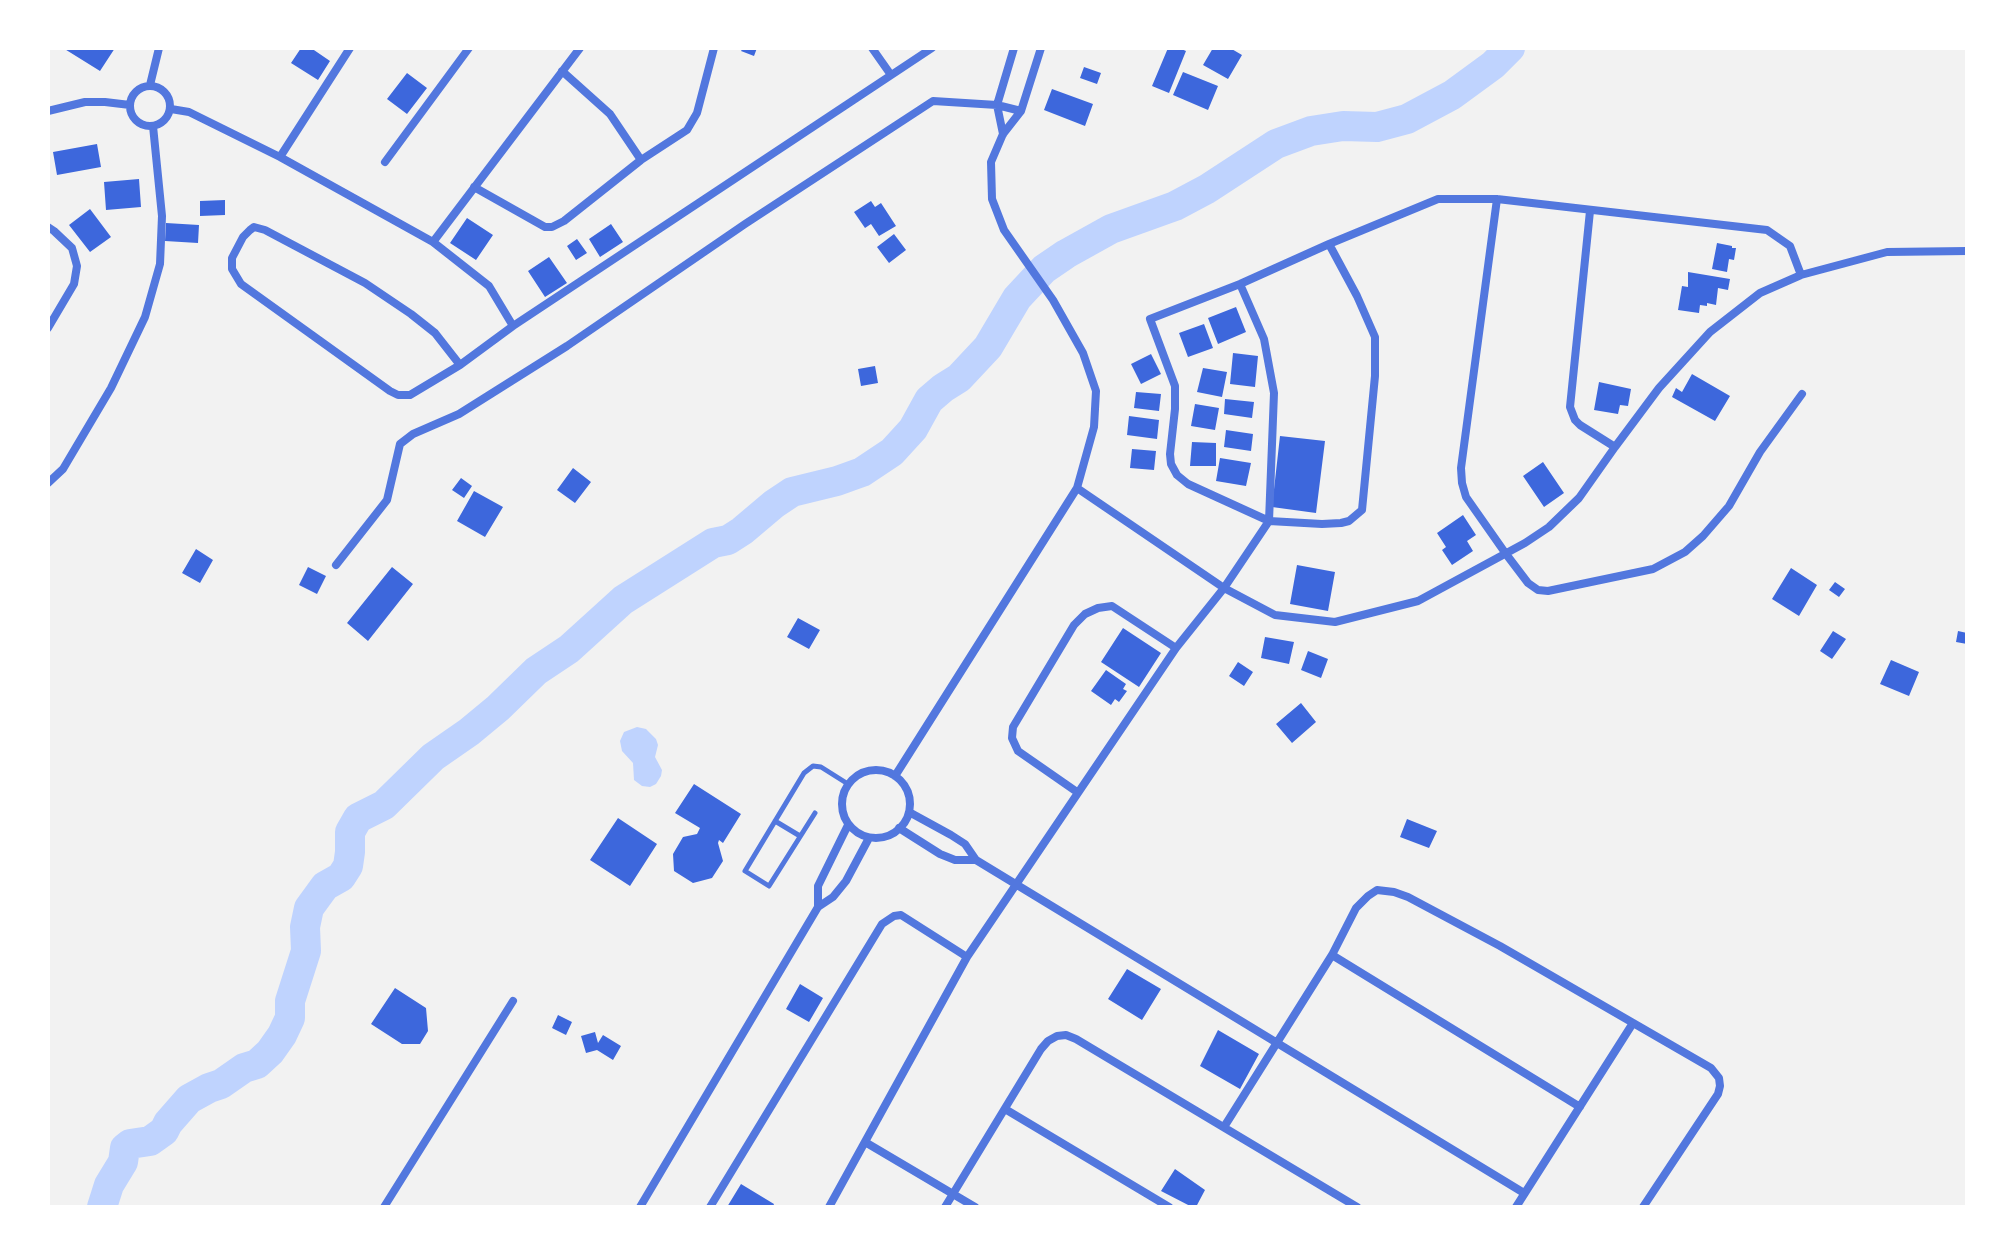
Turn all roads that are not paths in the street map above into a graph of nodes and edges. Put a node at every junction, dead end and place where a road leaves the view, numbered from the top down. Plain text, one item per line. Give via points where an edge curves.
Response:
1 (159, 48) edge
2 (350, 48) edge
3 (469, 48) edge
4 (580, 48) edge
5 (714, 48) edge
6 (872, 48) edge
7 (932, 48) edge
8 (1014, 48) edge
9 (1041, 48) edge
10 (562, 71) junction
11 (891, 75) junction
12 (150, 85) junction
13 (130, 105) junction
14 (997, 105) junction
15 (171, 109) junction
16 (48, 111) edge
17 (1021, 111) junction
18 (153, 126) junction
19 (1003, 134) junction
20 (280, 157) junction
21 (641, 160) junction
22 (385, 162) dead end
23 (474, 187) junction
24 (1497, 199) junction
25 (1590, 211) junction
26 (48, 227) edge
27 (433, 242) junction
28 (1329, 244) junction
29 (1967, 251) edge
30 (1801, 275) junction
31 (1240, 284) junction
32 (513, 326) junction
33 (48, 328) edge
34 (460, 365) junction
35 (1802, 394) dead end
36 (1615, 447) junction
37 (48, 483) edge
38 (1077, 488) junction
39 (1269, 521) junction
40 (1506, 554) junction
41 (336, 565) dead end
42 (1224, 588) junction
43 (1176, 648) junction
44 (895, 776) junction
45 (848, 784) junction
46 (1077, 792) junction
47 (909, 812) junction
48 (815, 813) dead end
49 (775, 821) junction
50 (848, 825) junction
51 (899, 828) junction
52 (800, 836) junction
53 (869, 838) junction
54 (976, 860) junction
55 (1015, 884) junction
56 (818, 907) junction
57 (1332, 955) junction
58 (967, 957) junction
59 (513, 1001) dead end
60 (1633, 1023) junction
61 (1277, 1044) junction
62 (1580, 1107) junction
63 (1005, 1109) junction
64 (1224, 1127) junction
65 (865, 1142) junction
66 (1524, 1193) junction
67 (953, 1194) junction
68 (384, 1207) edge
69 (640, 1207) edge
70 (710, 1207) edge
71 (829, 1207) edge
72 (945, 1207) edge
73 (975, 1207) edge
74 (1169, 1207) edge
75 (1357, 1207) edge
76 (1516, 1207) edge
77 (1643, 1207) edge

1 - 12 street
2 - 20 street
3 - 22 street
4 - 10 street
5 - 21 street via 697,113 687,130
6 - 11 street
7 - 11 street
8 - 14 street
9 - 17 street
10 - 21 street via 610,114
10 - 23 street
11 - 32 street
12 - 13 street via 132,95
12 - 15 street via 166,92
13 - 16 street via 85,102
13 - 18 street via 136,121
14 - 17 street
14 - 19 street
14 - 41 street via 933,101 567,346 459,414 413,434 400,444 387,500
15 - 18 street via 161,124
15 - 20 street via 189,112
17 - 19 street
18 - 37 street via 162,216 160,264 145,317 111,388 63,469
19 - 38 street via 991,162 992,199 1004,230 1083,353 1096,391 1094,427
20 - 27 street
21 - 23 street via 552,227 539,225
23 - 27 street
24 - 25 street
24 - 28 street via 1438,199
24 - 40 street via 1461,468 1466,497
25 - 30 street via 1767,230 1790,246
25 - 36 street via 1570,407 1580,425
26 - 33 street via 72,248 77,266 74,284
27 - 32 street via 489,286
28 - 31 street
28 - 39 street via 1375,337 1362,510 1341,523
29 - 30 street via 1887,252
30 - 36 street via 1760,293 1710,332
31 - 39 street via 1264,339 1274,393
31 - 39 street via 1150,319 1175,386 1170,454 1177,475
32 - 34 street
34 - 34 street via 435,333 353,276 261,228 254,227 243,237 232,258 241,284 398,395 418,392
35 - 40 street via 1729,506 1685,552 1653,569 1548,591 1528,583
36 - 40 street via 1579,498 1549,527
38 - 42 street
38 - 44 street
39 - 42 street
40 - 42 street via 1418,601 1335,622 1275,615
42 - 43 street
43 - 46 street
43 - 46 street via 1112,606 1085,614 1074,625 1013,727 1012,738 1018,751
44 - 45 street via 875,770
44 - 47 street via 908,792
45 - 49 lane via 813,766
45 - 50 street via 841,804
46 - 55 street
47 - 51 street
47 - 54 street via 965,844
48 - 52 lane
49 - 52 lane
49 - 52 lane via 745,871 769,886
50 - 53 street
50 - 56 street via 818,886
51 - 53 street
51 - 54 street via 940,854
53 - 56 street via 846,881
54 - 55 street
55 - 58 street
55 - 61 street
56 - 69 street
57 - 60 street via 1356,908 1377,890 1394,892
57 - 61 street
57 - 62 street
58 - 65 street
58 - 70 street via 901,915 882,924
59 - 68 street
60 - 62 street
60 - 77 street via 1711,1068 1720,1086
61 - 64 street
61 - 66 street
62 - 66 street
63 - 64 street via 1041,1049 1066,1035
63 - 67 street
63 - 74 street
64 - 75 street
65 - 67 street
65 - 71 street
66 - 76 street
67 - 72 street
67 - 73 street

